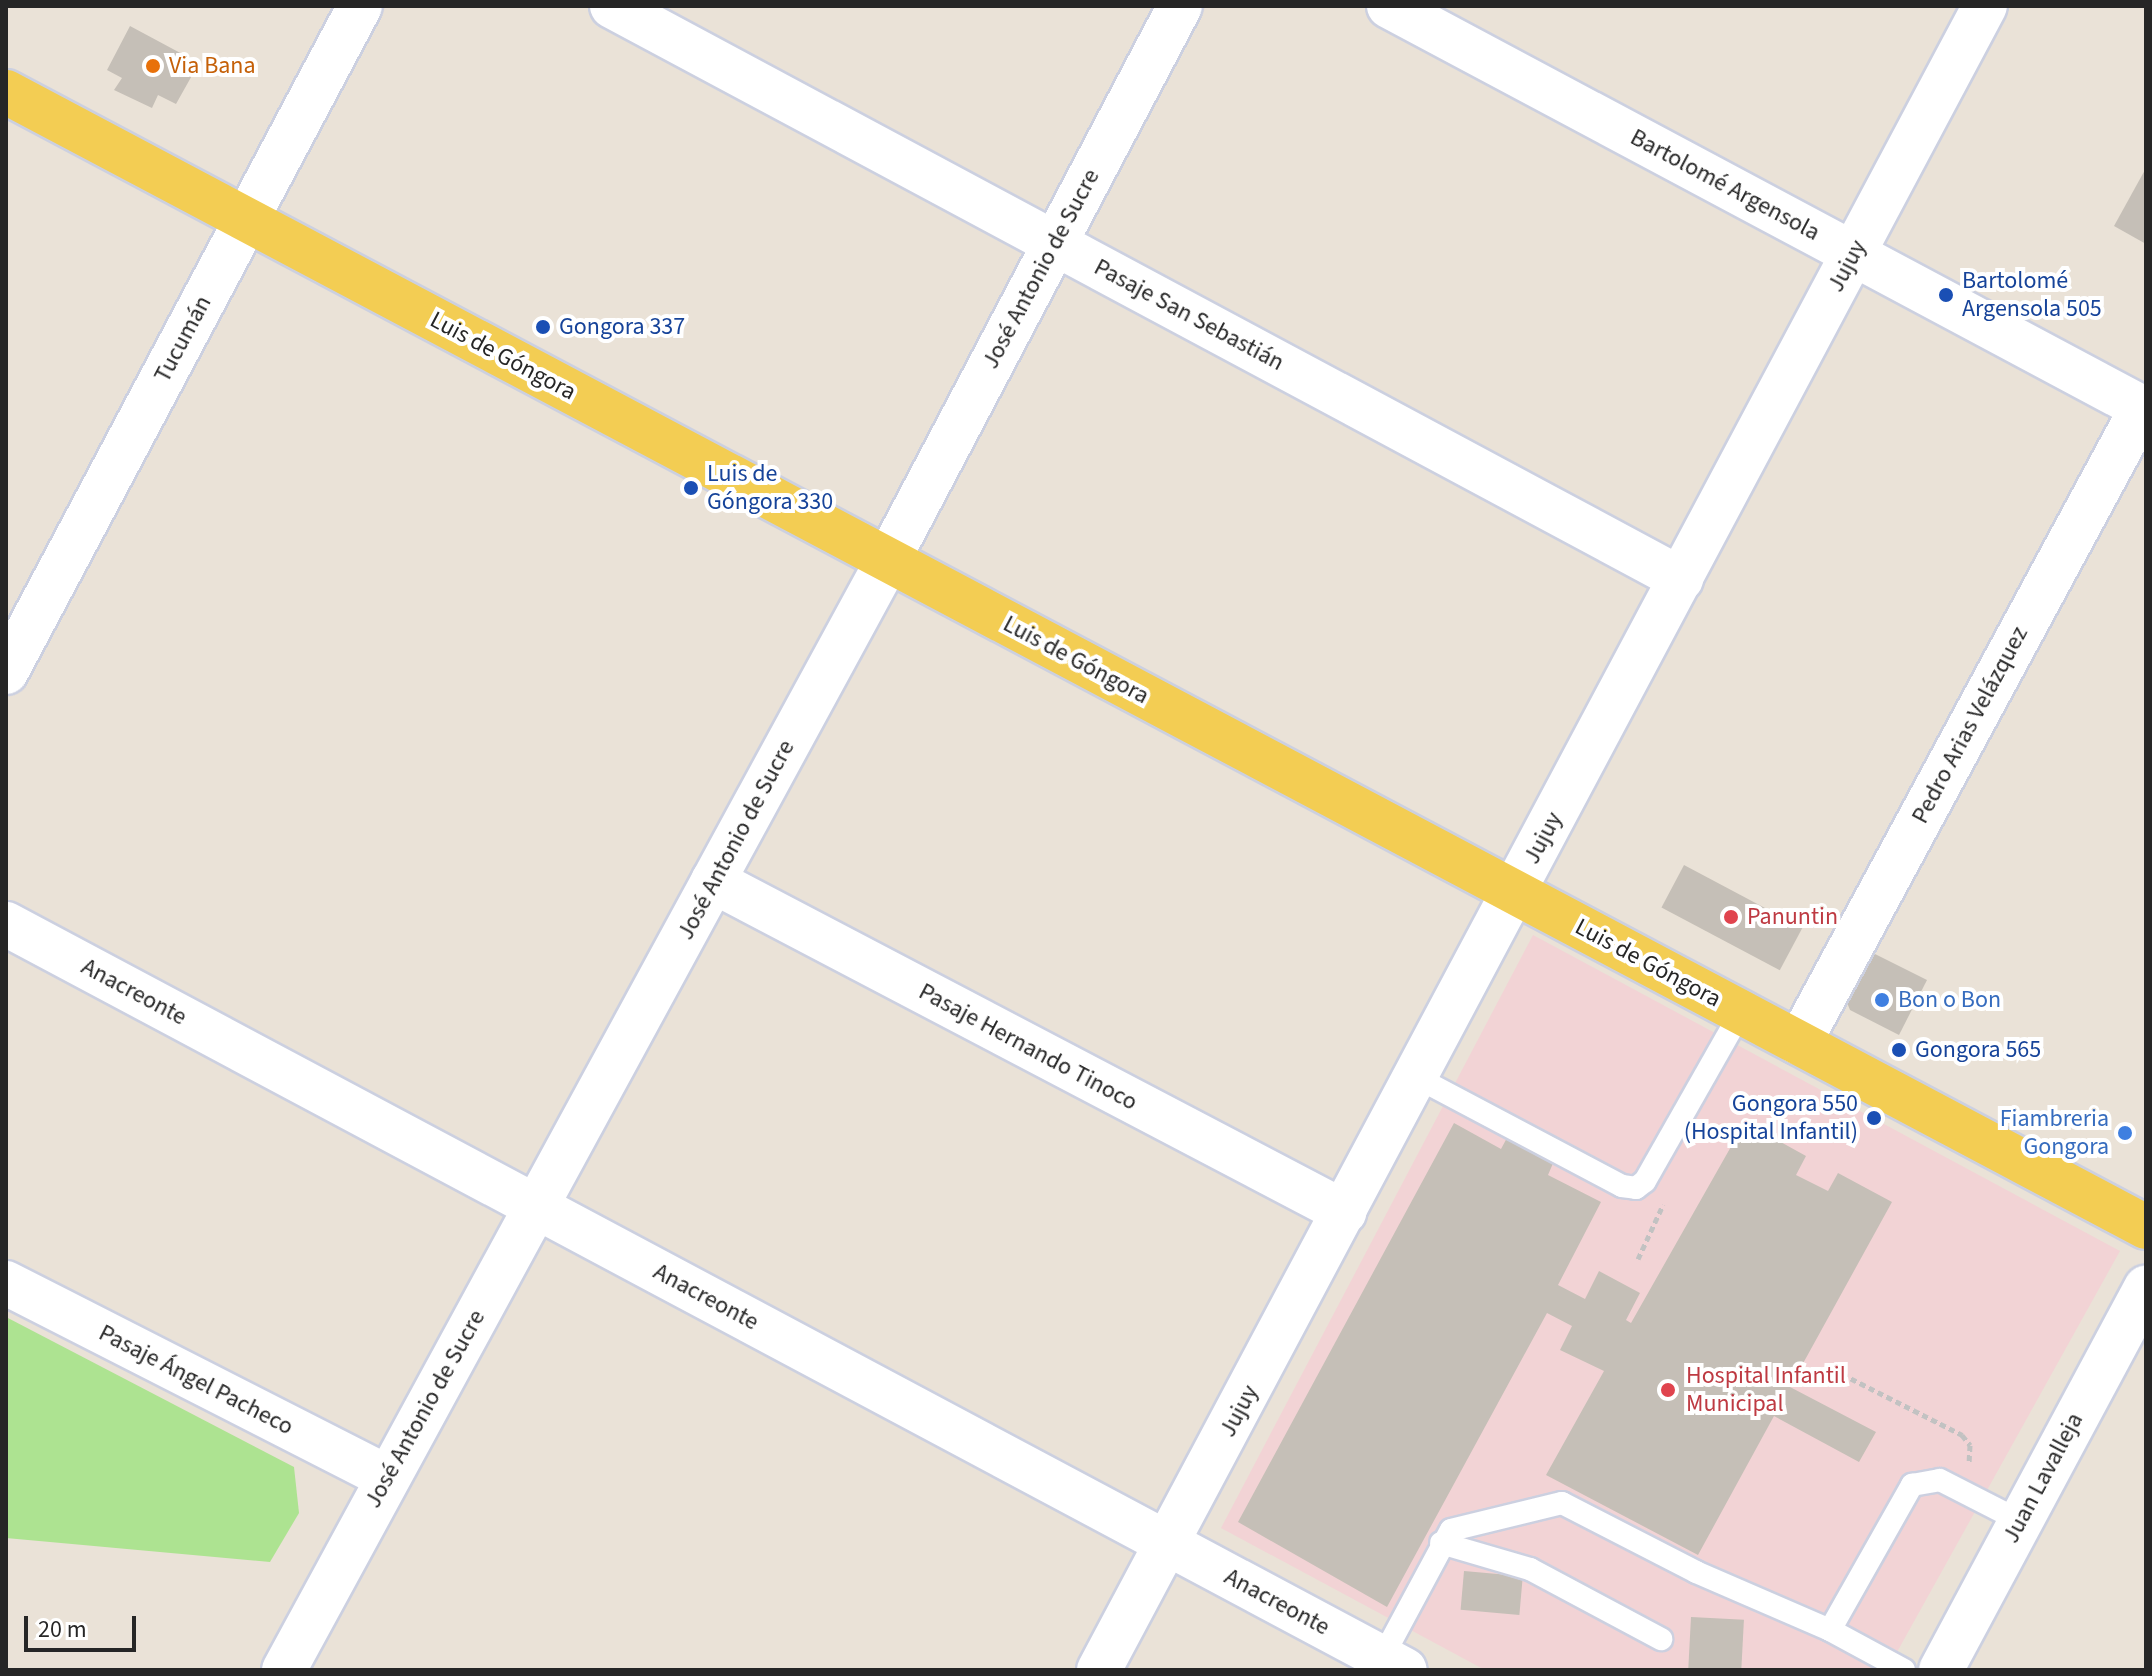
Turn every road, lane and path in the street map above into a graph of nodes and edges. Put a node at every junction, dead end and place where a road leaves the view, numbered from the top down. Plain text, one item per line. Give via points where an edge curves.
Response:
1 (360, 6) edge
2 (612, 6) edge
3 (1180, 6) edge
4 (1389, 6) edge
5 (1985, 6) edge
6 (6, 92) edge
7 (246, 219) junction
8 (1055, 243) junction
9 (1853, 254) junction
10 (2144, 409) edge
11 (888, 560) junction
12 (1681, 579) junction
13 (6, 672) edge
14 (713, 881) junction
15 (1514, 892) junction
16 (6, 924) edge
17 (1741, 1012) junction
18 (1799, 1043) junction
19 (1416, 1077) junction
20 (1636, 1188) junction
21 (537, 1206) junction
22 (1344, 1212) junction
23 (2146, 1227) edge
24 (1638, 1259) dead end
25 (6, 1283) edge
26 (2146, 1287) edge
27 (1842, 1374) dead end
28 (387, 1477) junction
29 (1956, 1488) junction
30 (2020, 1521) junction
31 (1169, 1543) junction
32 (1441, 1543) junction
33 (1830, 1630) junction
34 (1661, 1639) dead end
35 (1393, 1664) edge
36 (284, 1670) edge
37 (1099, 1670) edge
38 (1904, 1670) edge
39 (1941, 1670) edge

1 - 7 street, Tucumán
2 - 8 street, Pasaje San Sebastián
3 - 8 street, José Antonio de Sucre
4 - 9 street, Bartolomé Argensola
5 - 9 street, Jujuy
6 - 7 main road, Luis de Góngora
7 - 11 main road, Luis de Góngora
7 - 13 street, Tucumán
8 - 11 street, José Antonio de Sucre
8 - 12 street, Pasaje San Sebastián
9 - 10 street, Bartolomé Argensola
9 - 12 street, Jujuy
10 - 18 street, Pedro Arias Velázquez
11 - 14 street, José Antonio de Sucre
11 - 15 main road, Luis de Góngora
12 - 15 street, Jujuy
14 - 21 street, José Antonio de Sucre
14 - 22 street, Pasaje Hernando Tinoco
15 - 17 main road, Luis de Góngora
15 - 19 street, Jujuy
16 - 21 street, Anacreonte
17 - 18 main road, Luis de Góngora
17 - 20 lane via 1645,1181
18 - 23 main road, Luis de Góngora
19 - 20 lane via 1622,1186
19 - 22 street, Jujuy
20 - 24 path via 1657,1198 1663,1211
21 - 28 street, José Antonio de Sucre
21 - 31 street, Anacreonte
22 - 31 street, Jujuy
25 - 28 street, Pasaje Ángel Pacheco
26 - 30 street, Juan Lavalleja
27 - 29 path via 1962,1435 1972,1456
28 - 36 street, José Antonio de Sucre
29 - 30 lane
29 - 33 lane via 1925,1479 1912,1485
30 - 39 street, Juan Lavalleja
31 - 35 street, Anacreonte
31 - 37 street, Jujuy
32 - 33 lane via 1460,1524 1562,1503 1696,1572
32 - 34 lane via 1530,1569
32 - 35 lane
33 - 38 lane

